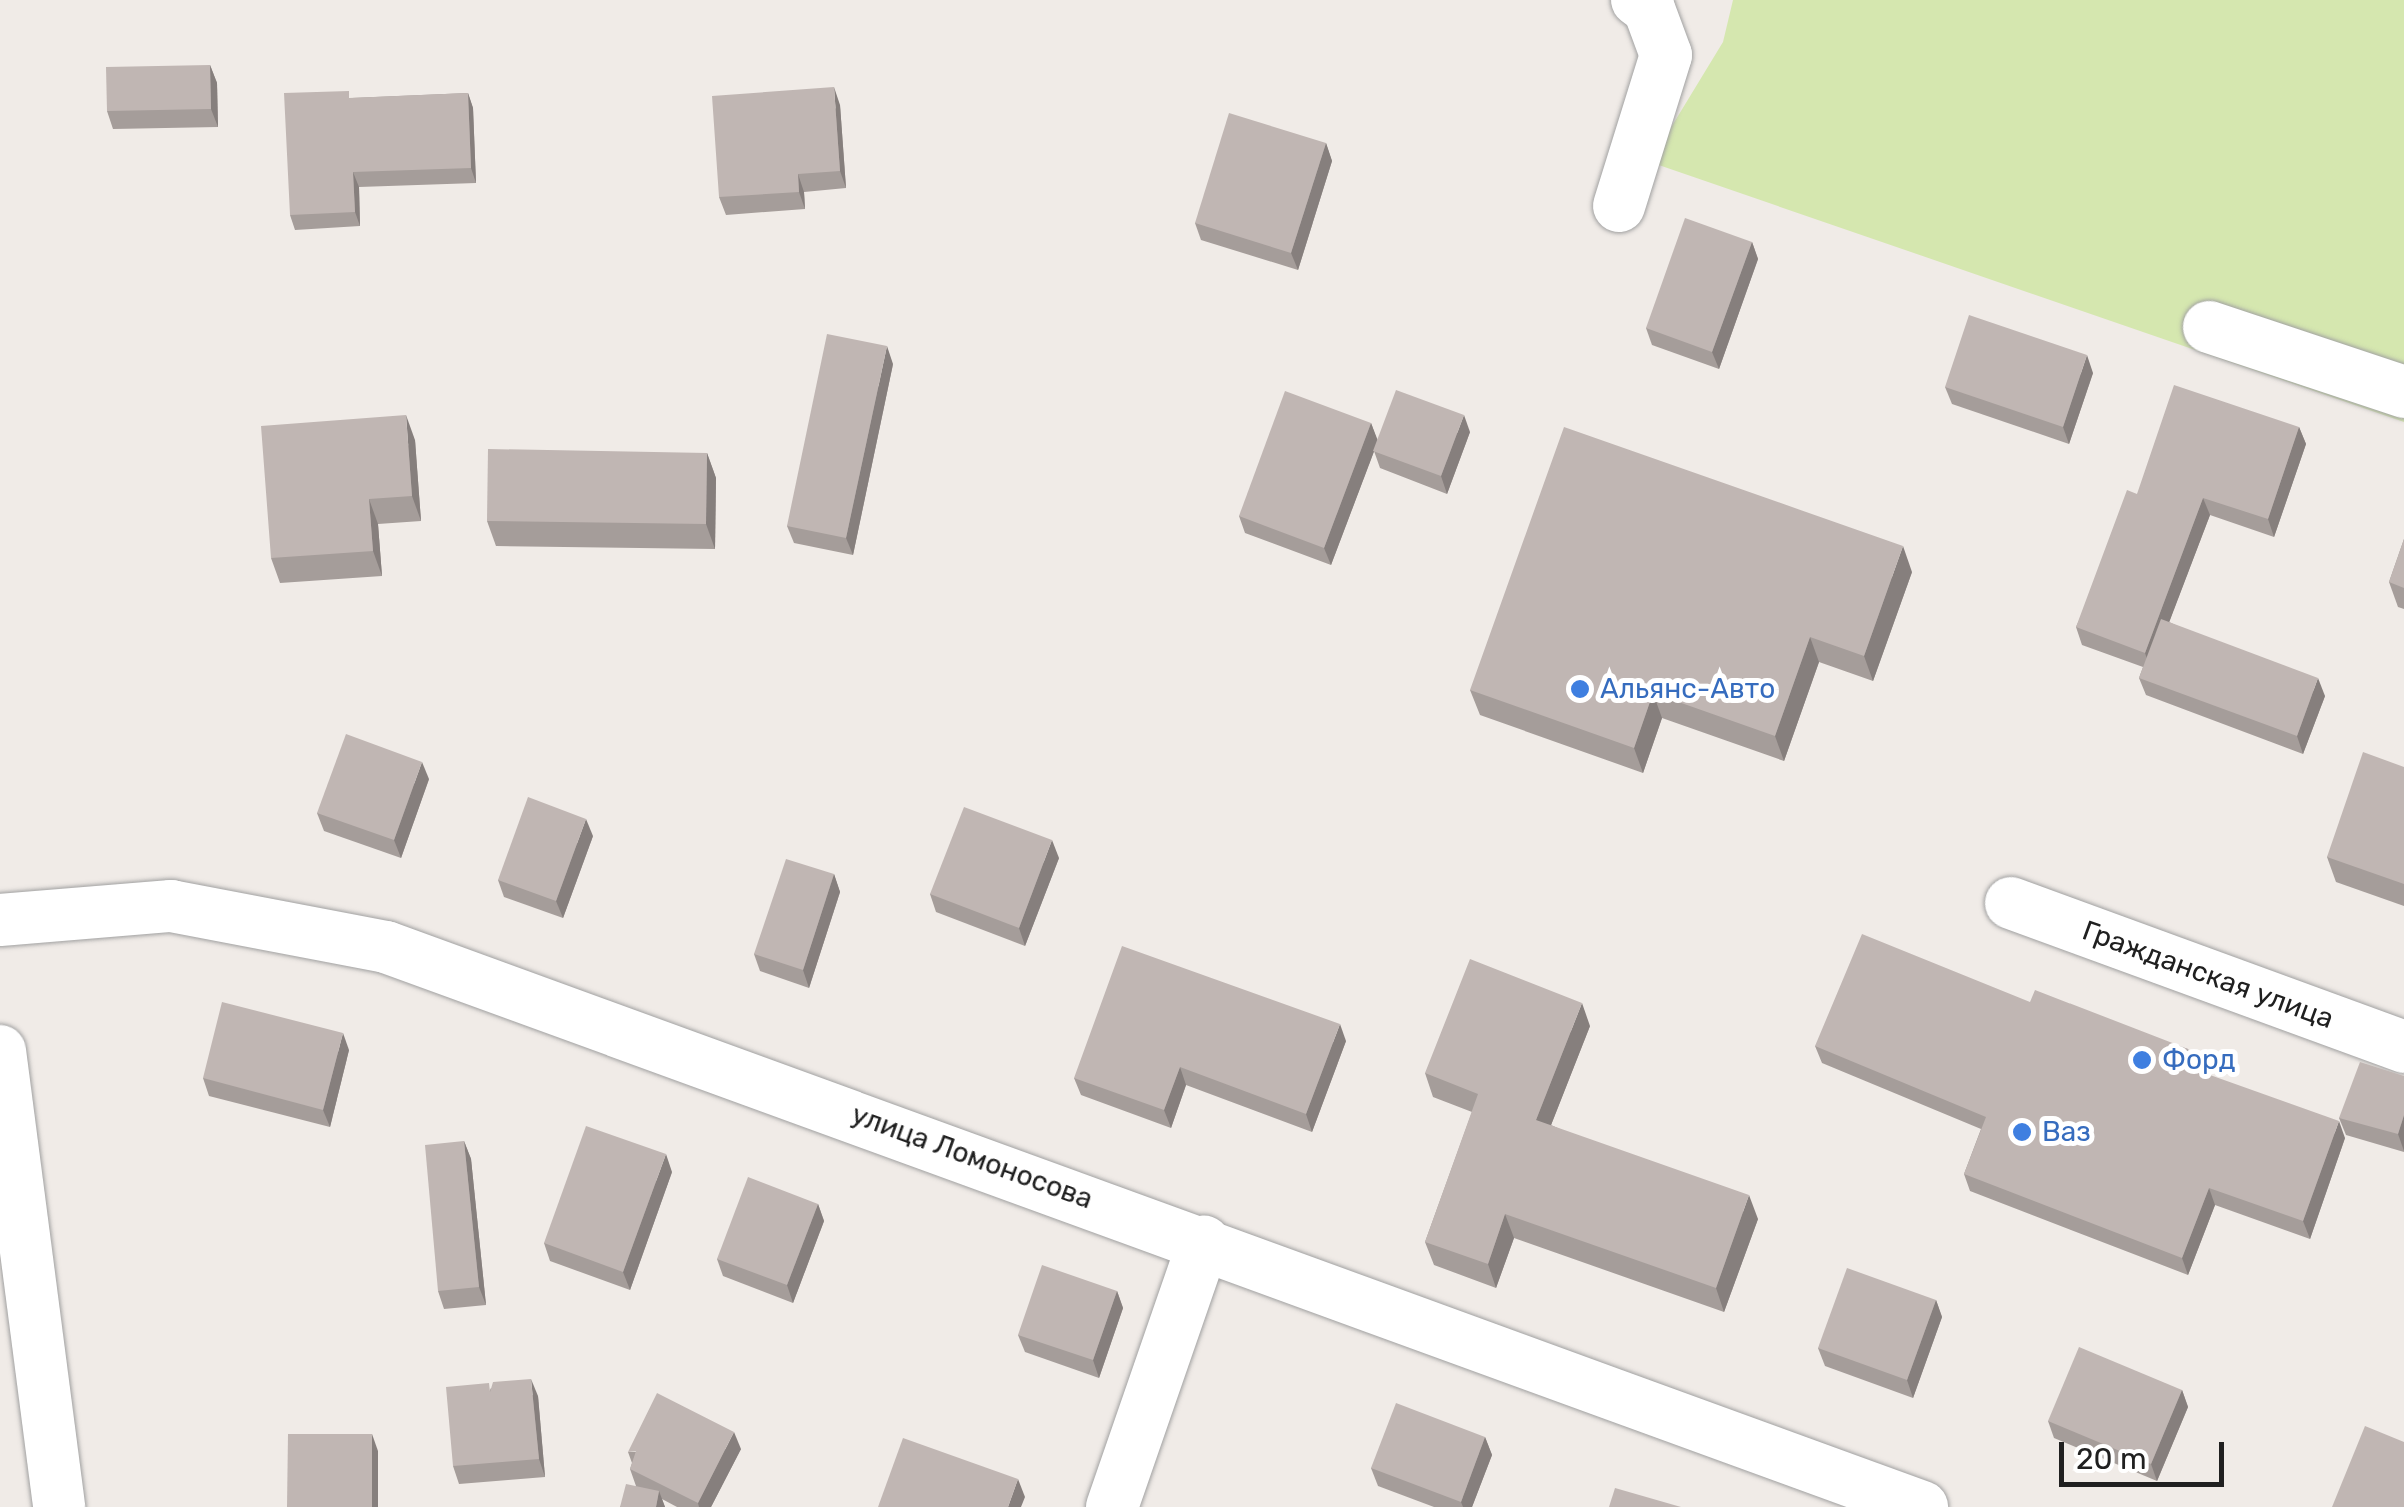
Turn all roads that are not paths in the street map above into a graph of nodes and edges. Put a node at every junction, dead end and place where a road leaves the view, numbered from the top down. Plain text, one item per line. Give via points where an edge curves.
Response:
1 (1637, 0) edge
2 (1619, 206) dead end
3 (2209, 327) dead end
4 (2404, 392) edge
5 (2011, 903) dead end
6 (0, 920) edge
7 (2404, 1048) edge
8 (0, 1051) edge
9 (1204, 1240) junction
10 (59, 1507) edge
11 (1112, 1507) edge
12 (1922, 1507) edge

1 - 2 street via 1648,9 1666,55
3 - 4 street
5 - 7 street, Гражданская улица
6 - 9 street, улица Ломоносова via 171,906 386,947
8 - 10 street
9 - 11 street
9 - 12 street, улица Ломоносова

